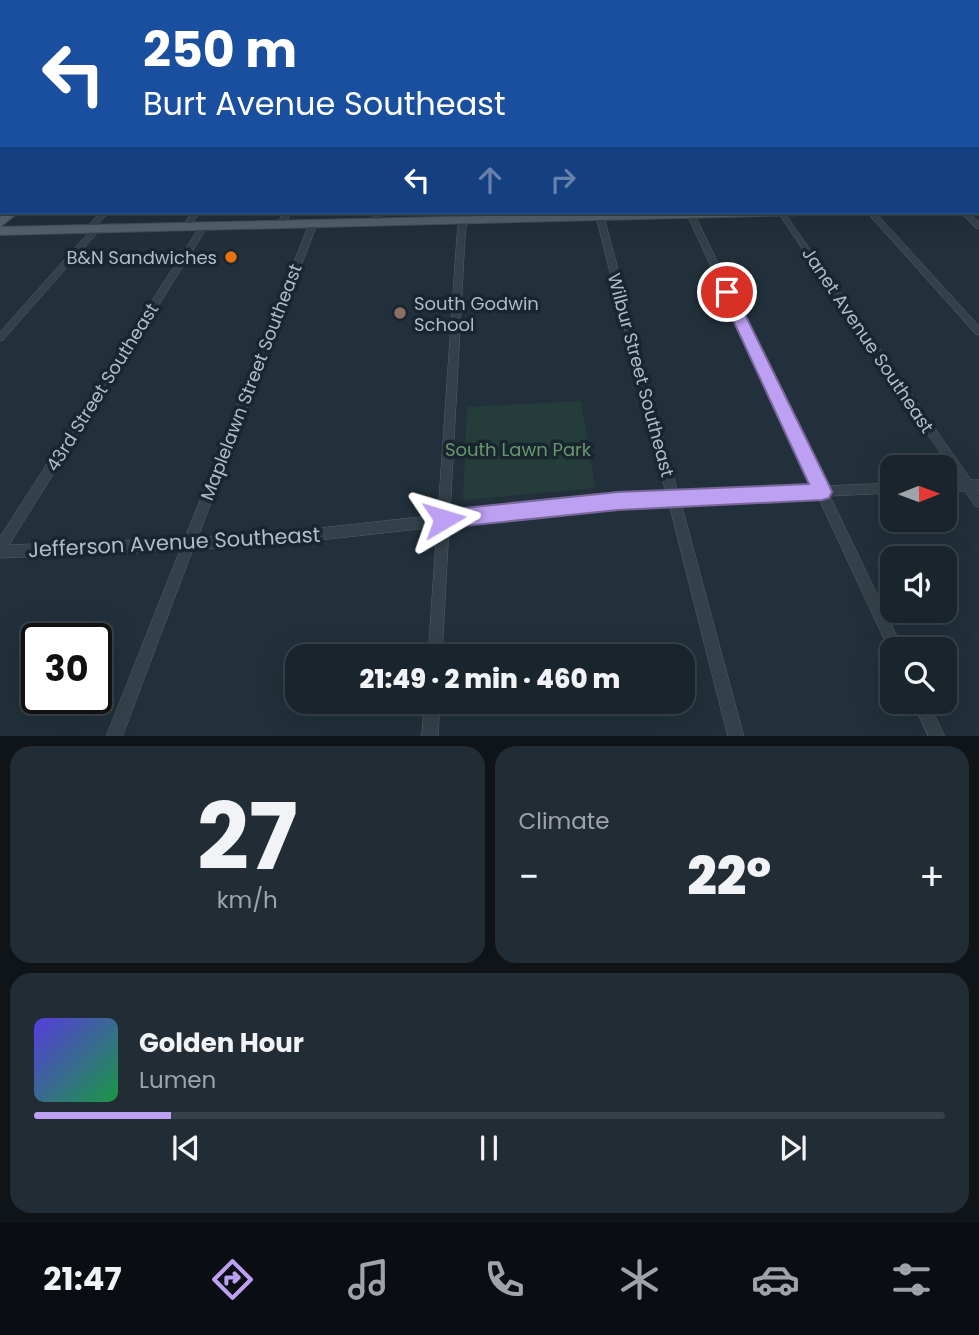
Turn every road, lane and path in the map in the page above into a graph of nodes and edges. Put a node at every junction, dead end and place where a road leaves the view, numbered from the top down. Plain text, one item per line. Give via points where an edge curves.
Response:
1 (104, 214) edge
2 (195, 214) edge
3 (286, 214) edge
4 (652, 214) edge
5 (721, 214) edge
6 (782, 214) edge
7 (873, 214) edge
8 (966, 214) edge
9 (561, 215) edge
10 (691, 215) junction
11 (468, 216) edge
12 (377, 217) edge
13 (600, 217) junction
14 (313, 224) junction
15 (281, 225) junction
16 (204, 226) junction
17 (979, 226) edge
18 (186, 227) junction
19 (92, 230) junction
20 (0, 231) edge
21 (979, 332) edge
22 (0, 338) edge
23 (973, 485) edge
24 (880, 489) edge
25 (822, 492) junction
26 (673, 498) junction
27 (979, 502) edge
28 (444, 519) junction
29 (189, 543) junction
30 (0, 550) edge
31 (889, 637) edge
32 (436, 644) edge
33 (431, 714) edge
34 (926, 714) edge
35 (114, 736) edge
36 (430, 736) edge
37 (736, 736) edge
38 (937, 736) edge

1 - 19 street
2 - 18 street
3 - 15 street
4 - 10 main road
4 - 13 main road
5 - 10 main road
6 - 23 street, Janet Avenue Southeast
7 - 21 street
8 - 17 street
9 - 11 main road
9 - 13 main road
10 - 25 street
11 - 12 main road
11 - 28 street via 461,236
12 - 14 main road
13 - 26 street, Wilbur Street Southeast
14 - 15 main road
14 - 29 street, Maplelawn Street Southeast
15 - 16 main road
16 - 18 main road
16 - 30 street, 43rd Street Southeast
18 - 19 main road
19 - 20 main road
19 - 22 street
23 - 27 street, Janet Avenue Southeast
24 - 25 street, Jefferson Avenue Southeast
25 - 26 street, Jefferson Avenue Southeast
25 - 31 street
26 - 28 street, Jefferson Avenue Southeast
26 - 37 street, Wilbur Street Southeast
28 - 29 street, Jefferson Avenue Southeast via 265,540
28 - 32 street
29 - 30 street, Jefferson Avenue Southeast
29 - 35 street, Maplelawn Street Southeast
33 - 36 street
34 - 38 street

